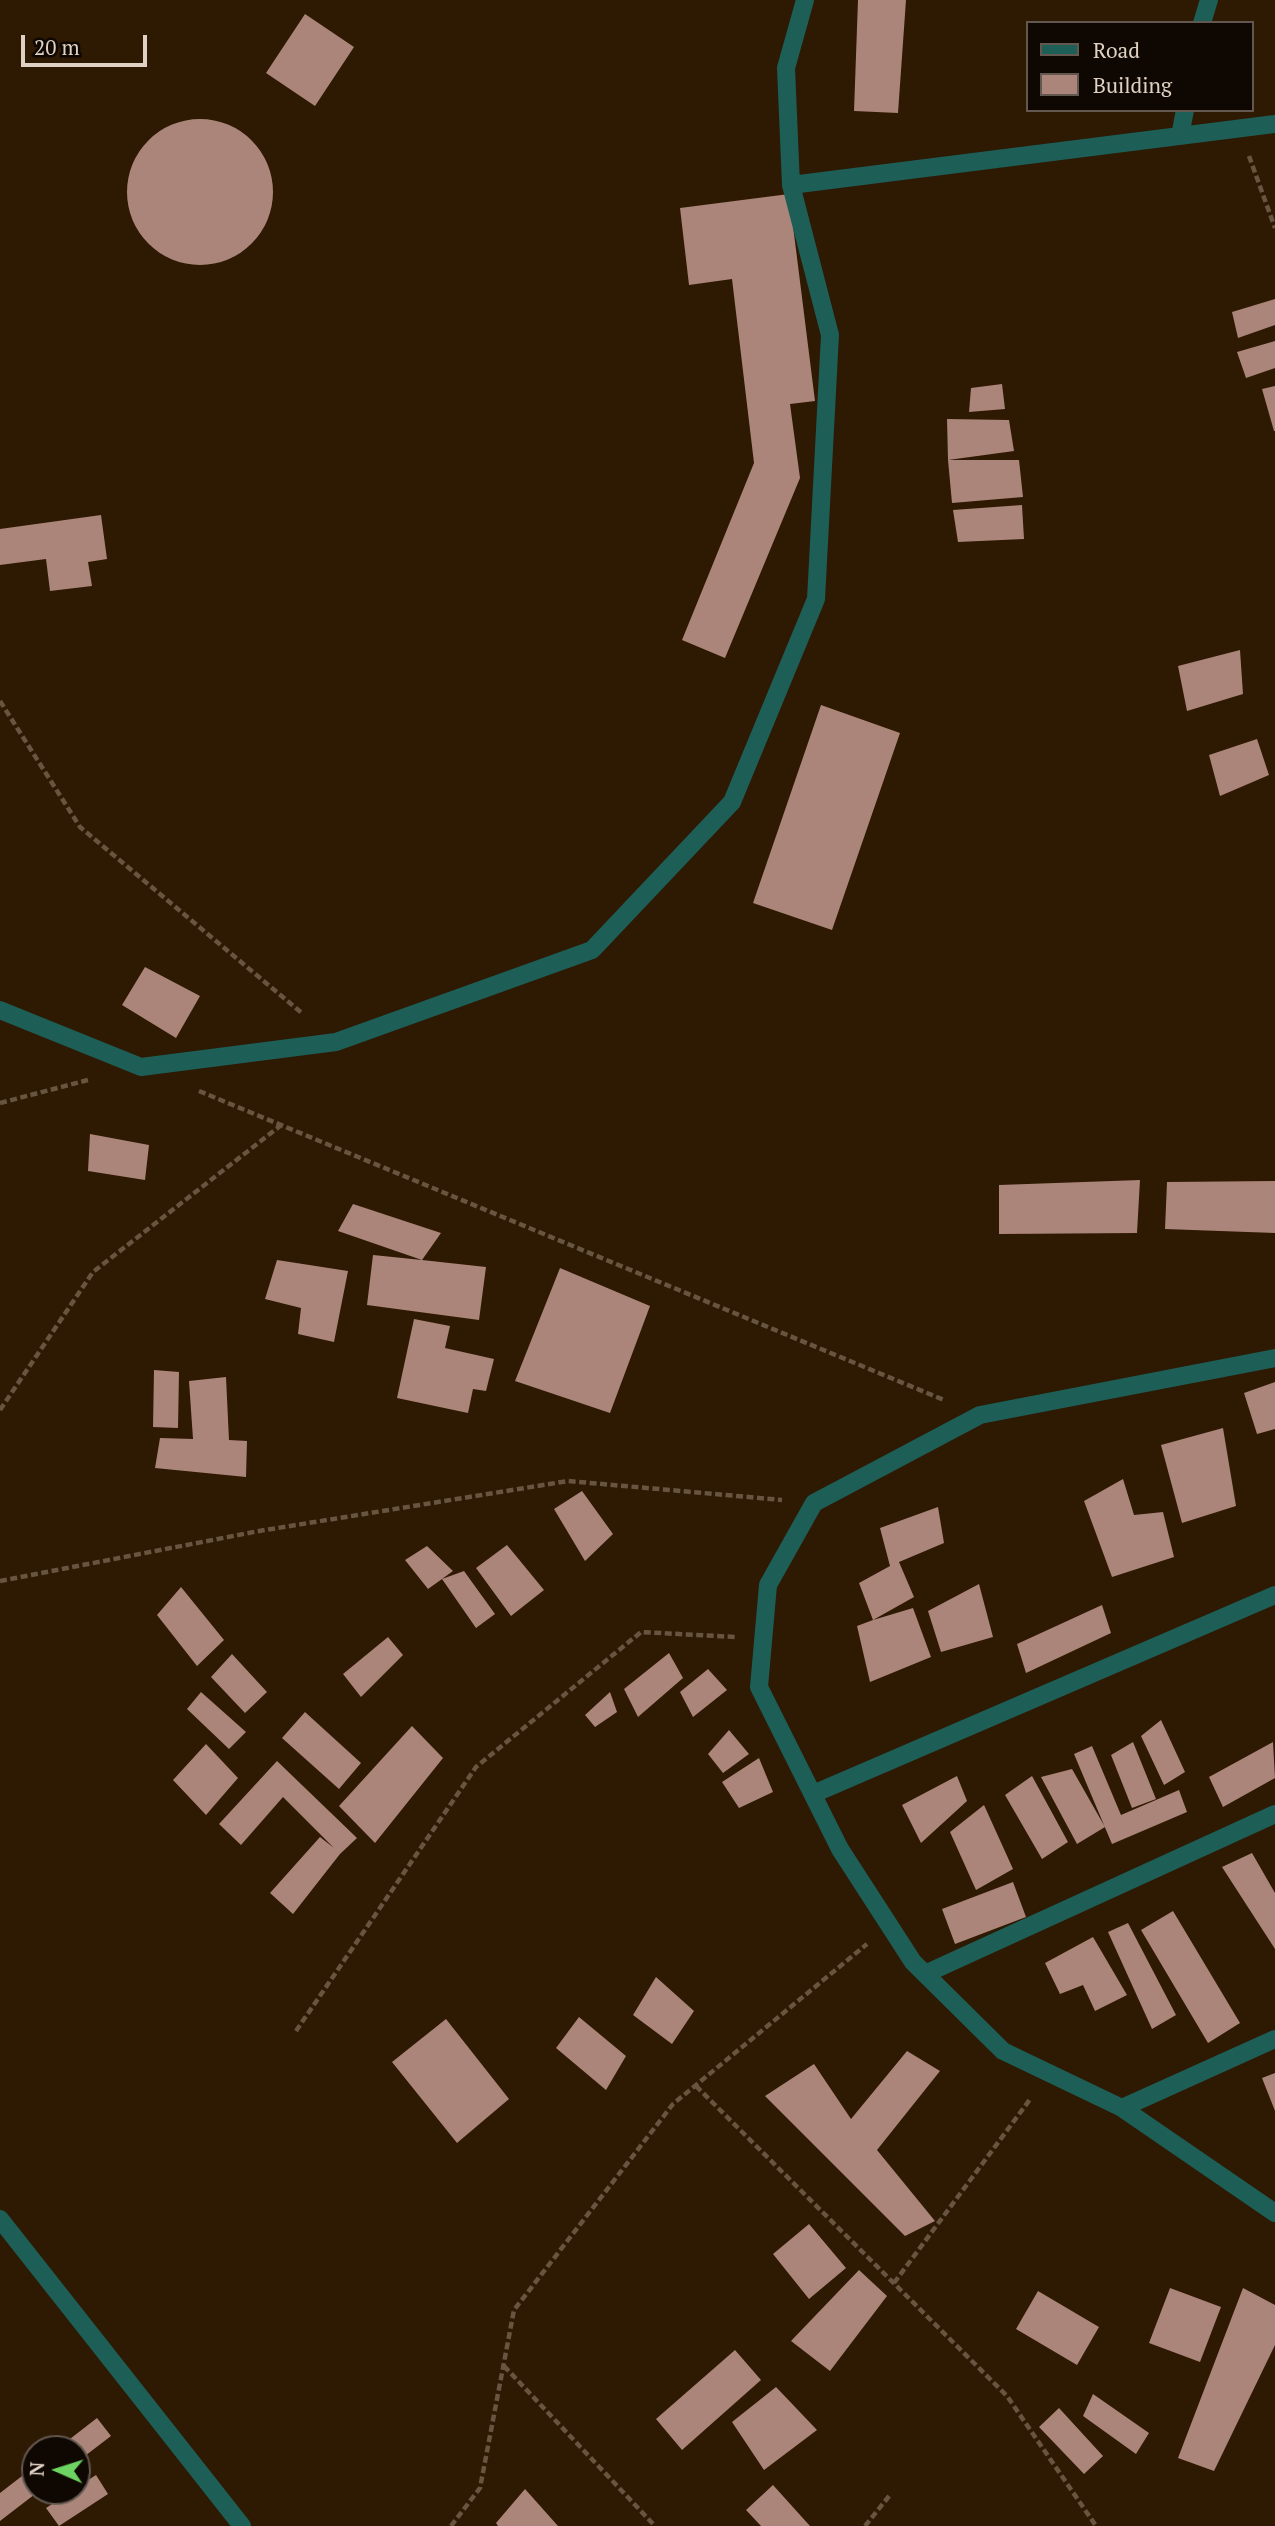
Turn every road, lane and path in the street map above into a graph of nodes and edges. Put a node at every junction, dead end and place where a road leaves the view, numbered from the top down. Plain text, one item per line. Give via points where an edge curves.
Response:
1 (805, 0) edge
2 (1209, 0) edge
3 (1203, 21) edge
4 (1185, 112) edge
5 (1275, 124) edge
6 (1239, 128) junction
7 (1180, 136) junction
8 (791, 185) junction
9 (1275, 228) edge
10 (0, 701) edge
11 (0, 1010) edge
12 (336, 1042) junction
13 (90, 1080) dead end
14 (191, 1088) dead end
15 (0, 1103) edge
16 (280, 1125) junction
17 (1275, 1358) edge
18 (0, 1410) edge
19 (980, 1415) junction
20 (814, 1503) junction
21 (0, 1581) edge
22 (1275, 1595) edge
23 (763, 1638) junction
24 (813, 1794) junction
25 (1275, 1814) edge
26 (889, 1926) junction
27 (925, 1974) junction
28 (296, 2031) dead end
29 (1275, 2039) edge
30 (1050, 2073) junction
31 (696, 2086) junction
32 (1122, 2108) junction
33 (1275, 2213) edge
34 (0, 2219) edge
35 (894, 2283) junction
36 (503, 2365) junction
37 (890, 2495) dead end
38 (242, 2526) edge
39 (451, 2526) edge
40 (655, 2526) edge
41 (866, 2526) edge
42 (1096, 2526) edge

1 - 8 street via 786,68
2 - 3 street
4 - 7 street
5 - 6 street
6 - 7 street
6 - 9 path
7 - 8 street
8 - 12 street via 830,335 816,599 732,802 592,950
10 - 12 path via 80,827
11 - 12 street via 141,1067
13 - 15 path
14 - 16 path
16 - 18 path via 93,1272
16 - 19 path
17 - 19 street
19 - 20 street
20 - 21 path via 568,1481 259,1531
20 - 23 street via 768,1585
22 - 24 street
23 - 24 street via 759,1687
23 - 28 path via 641,1632 476,1767
24 - 26 street via 840,1849
25 - 27 street
26 - 27 street
26 - 31 path
27 - 30 street via 1003,2051
29 - 32 street
30 - 32 street
30 - 35 path
31 - 35 path
31 - 36 path via 673,2104 514,2310
32 - 33 street
34 - 38 street
35 - 42 path via 1007,2396
36 - 39 path via 480,2488
36 - 40 path
37 - 41 path

